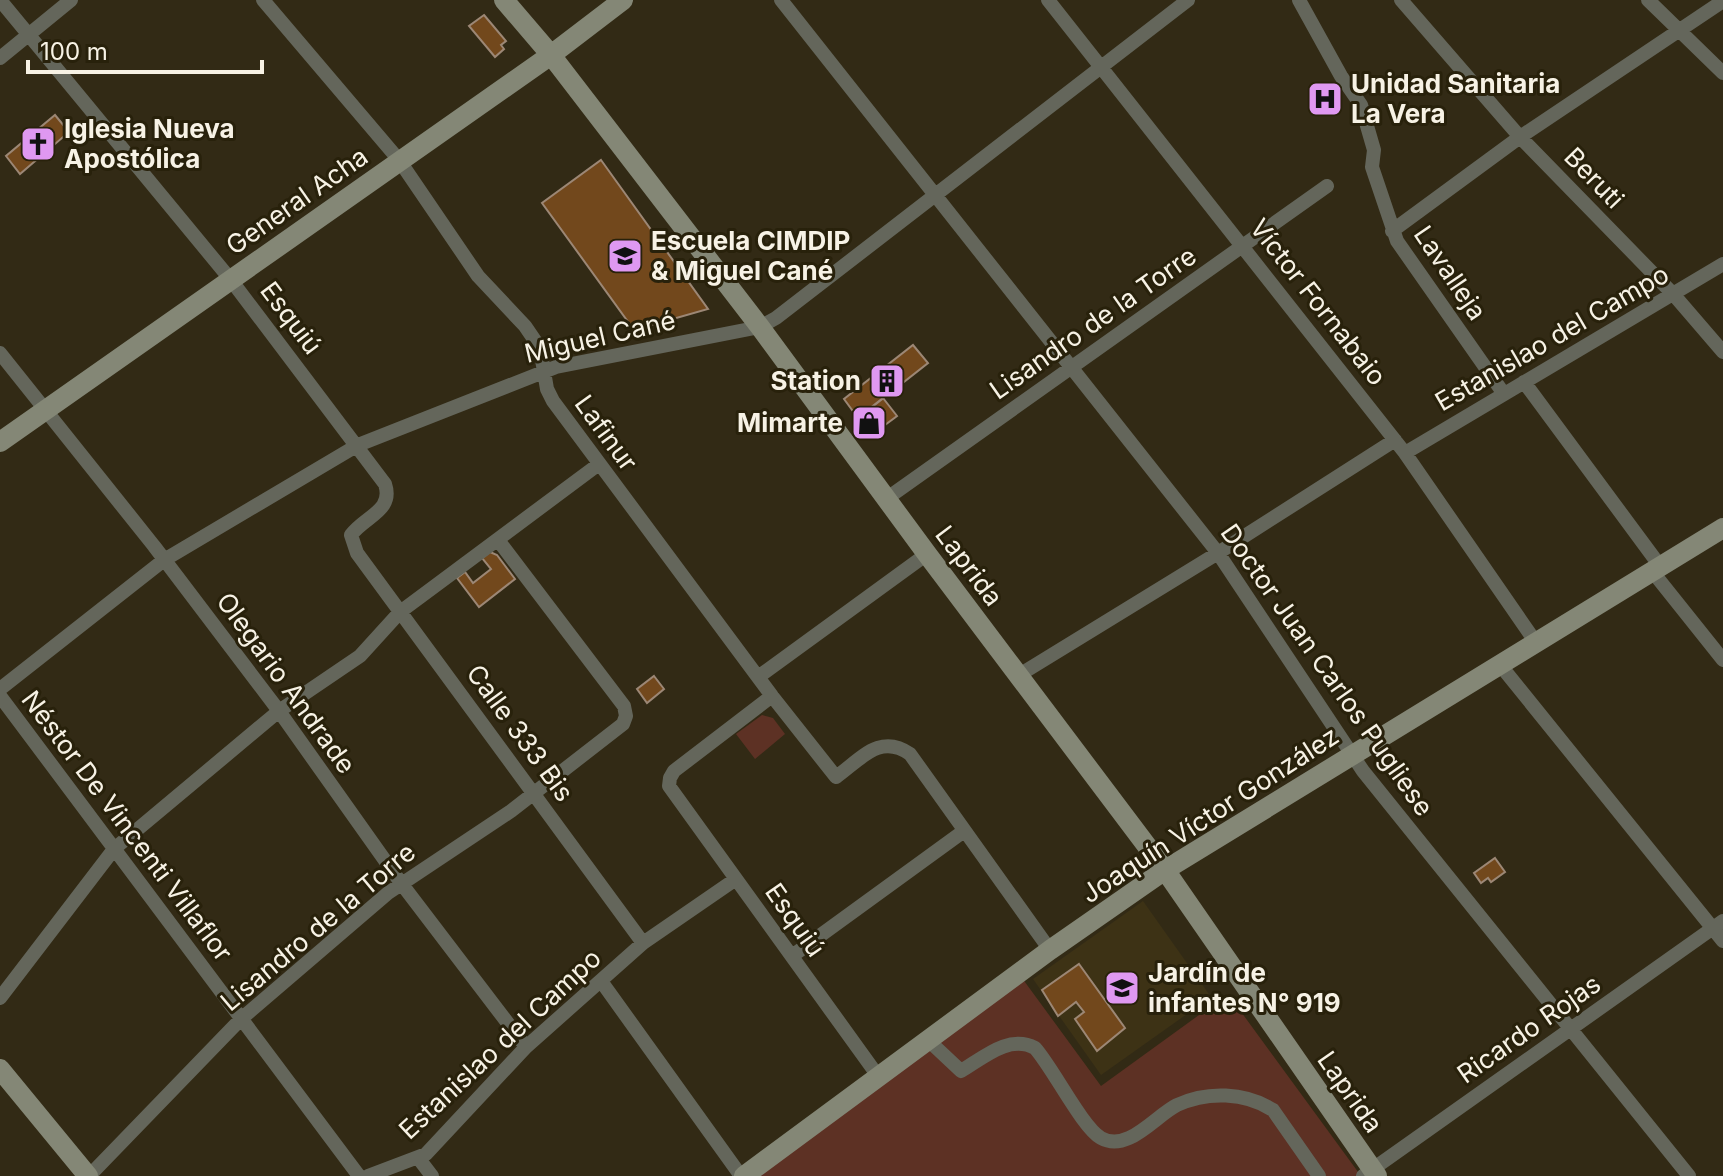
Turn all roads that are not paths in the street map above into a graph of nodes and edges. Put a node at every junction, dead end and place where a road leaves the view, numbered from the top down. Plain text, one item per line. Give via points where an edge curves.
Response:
1 (0, 0) edge
2 (71, 0) edge
3 (263, 0) edge
4 (504, 0) edge
5 (623, 0) edge
6 (781, 0) edge
7 (1048, 0) edge
8 (1188, 0) edge
9 (1299, 0) edge
10 (1401, 0) edge
11 (1648, 0) edge
12 (1723, 1) edge
13 (1680, 31) junction
14 (28, 34) junction
15 (551, 55) junction
16 (0, 58) edge
17 (1101, 66) junction
18 (1723, 73) edge
19 (1520, 137) junction
20 (399, 160) junction
21 (1327, 186) dead end
22 (934, 195) junction
23 (1392, 231) junction
24 (1245, 246) junction
25 (1723, 264) edge
26 (231, 280) junction
27 (1674, 295) junction
28 (760, 327) junction
29 (1723, 352) edge
30 (0, 353) edge
31 (1070, 368) junction
32 (544, 371) junction
33 (1524, 382) junction
34 (1504, 394) junction
35 (46, 410) junction
36 (1395, 440) junction
37 (0, 442) edge
38 (358, 445) junction
39 (1405, 453) junction
40 (599, 464) junction
41 (886, 499) junction
42 (1723, 528) edge
43 (498, 540) junction
44 (357, 553) joint
45 (1218, 553) junction
46 (927, 554) junction
47 (164, 560) junction
48 (1656, 568) junction
49 (400, 612) junction
50 (1537, 644) junction
51 (1723, 660) edge
52 (1501, 666) junction
53 (1019, 675) junction
54 (758, 677) junction
55 (0, 689) edge
56 (0, 696) edge
57 (772, 696) junction
58 (279, 711) junction
59 (1352, 755) junction
60 (535, 793) junction
61 (964, 831) junction
62 (114, 849) junction
63 (1165, 870) junction
64 (736, 879) junction
65 (401, 883) junction
66 (1718, 925) edge
67 (1723, 941) edge
68 (643, 943) junction
69 (1050, 950) junction
70 (792, 956) junction
71 (601, 981) junction
72 (0, 998) edge
73 (241, 1019) junction
74 (1571, 1029) junction
75 (928, 1040) junction
76 (526, 1047) junction
77 (0, 1069) edge
78 (878, 1076) junction
79 (419, 1159) junction
80 (1371, 1174) edge
81 (88, 1176) edge
82 (359, 1176) edge
83 (368, 1176) edge
84 (432, 1176) edge
85 (743, 1176) edge
86 (1319, 1176) edge
87 (1689, 1176) edge

1 - 14 street, Esquiú
2 - 14 street
3 - 20 street, Lafinur
4 - 15 street, Laprida
5 - 15 street, General Acha
6 - 22 street, Doctor Juan Carlos Pugliese
7 - 17 street, Víctor Fornabaio
8 - 17 street, Miguel Cané
9 - 23 street, Lavalleja via 1361,105 1374,150 1372,167
10 - 19 street, Beruti
11 - 13 street
12 - 13 street
13 - 18 street
13 - 19 street
14 - 16 street
14 - 26 street, Esquiú
15 - 20 street, General Acha
15 - 28 street, Laprida
17 - 22 street, Miguel Cané
17 - 24 street, Víctor Fornabaio
19 - 23 street
19 - 27 street, Beruti
20 - 26 street, General Acha
20 - 32 street, Lafinur via 478,276 525,326 540,348
21 - 24 street, Lisandro de la Torre
22 - 28 street, Miguel Cané
22 - 31 street, Doctor Juan Carlos Pugliese
23 - 34 street, Lavalleja
24 - 31 street, Lisandro de la Torre
24 - 36 street, Víctor Fornabaio
25 - 27 street, Estanislao del Campo
26 - 35 street, General Acha
26 - 38 street, Esquiú
27 - 29 street, Beruti
27 - 33 street, Estanislao del Campo
28 - 32 street, Miguel Cané
28 - 41 street, Laprida
30 - 35 street, Olegario Andrade
31 - 41 street, Lisandro de la Torre
31 - 45 street, Doctor Juan Carlos Pugliese
32 - 38 street, Miguel Cané
32 - 40 street, Lafinur via 553,401
33 - 34 street, Estanislao del Campo
33 - 48 street
34 - 39 street, Estanislao del Campo
35 - 37 street, General Acha
35 - 47 street, Olegario Andrade
36 - 39 street, Víctor Fornabaio
36 - 45 street
38 - 44 street, Esquiú via 389,497 351,535
38 - 47 street, Miguel Cané
39 - 50 street, Víctor Fornabaio
40 - 43 street
40 - 54 street, Lafinur
41 - 46 street, Laprida
42 - 48 street, Joaquín Víctor González
43 - 49 street
43 - 60 street, Lisandro de la Torre via 624,706 626,716 623,724
44 - 49 street, Calle 333 Bis
45 - 53 street
45 - 59 street, Doctor Juan Carlos Pugliese
46 - 53 street, Laprida
46 - 54 street
47 - 55 street, Miguel Cané
47 - 58 street, Olegario Andrade
48 - 50 street, Joaquín Víctor González
48 - 51 street
49 - 58 street via 360,656
49 - 60 street, Calle 333 Bis
50 - 52 street, Joaquín Víctor González
52 - 59 street, Joaquín Víctor González
52 - 66 street
53 - 63 street, Laprida
54 - 57 street, Lafinur
56 - 62 street, Néstor De Vincenti Villaflor
57 - 61 street, Lafinur via 836,777 885,745 910,754
57 - 64 street, Esquiú via 670,778 672,792
58 - 62 street
58 - 65 street, Olegario Andrade
59 - 63 street, Joaquín Víctor González
59 - 74 street, Doctor Juan Carlos Pugliese
60 - 65 street, Lisandro de la Torre
60 - 68 street, Calle 333 Bis
61 - 69 street
61 - 70 street
62 - 72 street
62 - 73 street, Néstor De Vincenti Villaflor
63 - 69 street, Joaquín Víctor González
63 - 80 street, Laprida
64 - 68 street, Estanislao del Campo
64 - 70 street, Esquiú
65 - 73 street, Lisandro de la Torre
65 - 76 street, Olegario Andrade
66 - 67 street
66 - 74 street, Ricardo Rojas
68 - 71 street, Estanislao del Campo
69 - 75 street, Joaquín Víctor González
70 - 78 street, Esquiú
71 - 76 street, Estanislao del Campo
71 - 85 street
73 - 81 street, Lisandro de la Torre
73 - 82 street, Néstor De Vincenti Villaflor
74 - 80 street, Ricardo Rojas
74 - 87 street, Doctor Juan Carlos Pugliese
75 - 78 street, Joaquín Víctor González
75 - 86 street via 961,1071 1005,1045 1026,1043 1035,1048 1092,1131 1111,1141 1125,1140 1194,1099 1242,1097 1262,1103 1273,1110
76 - 79 street, Estanislao del Campo
77 - 81 street
78 - 85 street, Joaquín Víctor González
79 - 83 street, Estanislao del Campo
79 - 84 street

